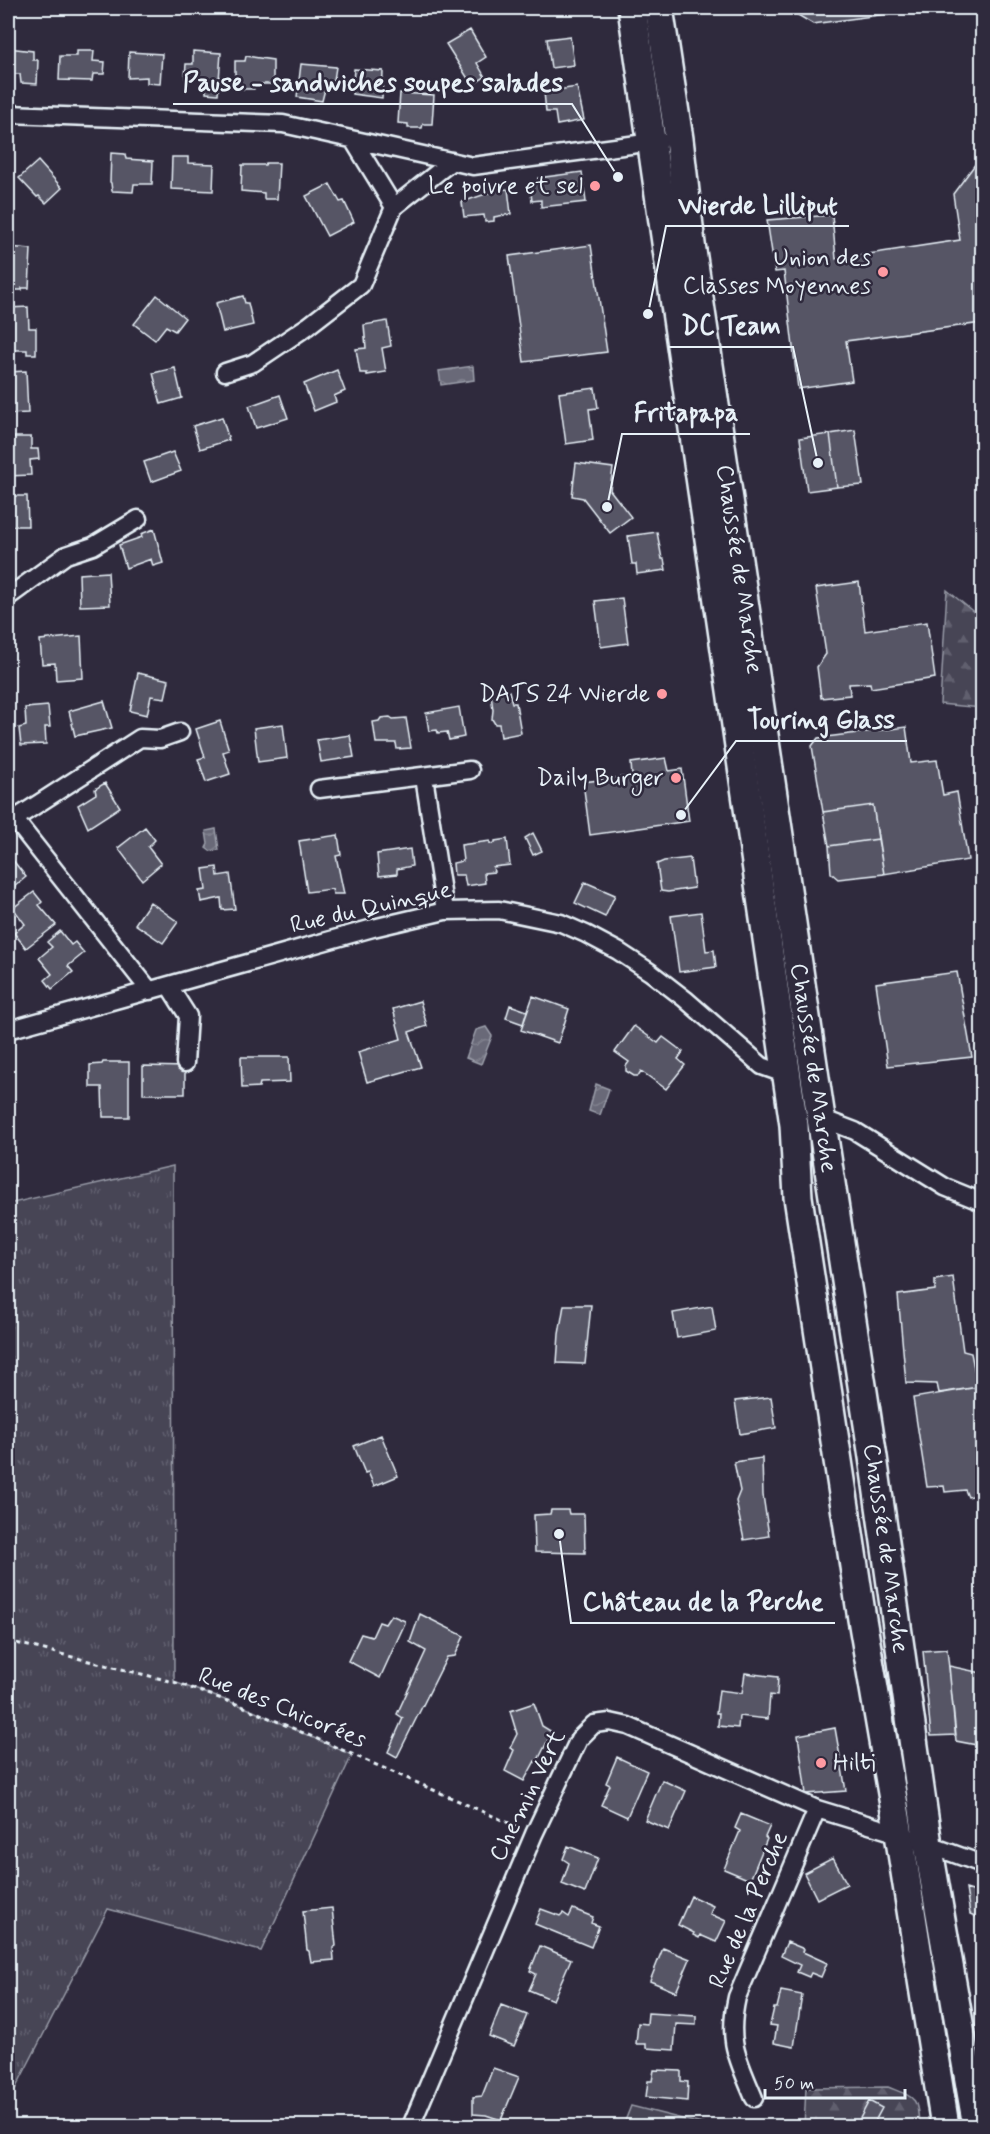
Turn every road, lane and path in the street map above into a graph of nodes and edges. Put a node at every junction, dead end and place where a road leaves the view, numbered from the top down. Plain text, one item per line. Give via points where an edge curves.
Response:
1 (632, 8) edge
2 (659, 8) edge
3 (8, 114) edge
4 (679, 139) junction
5 (353, 140) junction
6 (652, 141) junction
7 (452, 161) junction
8 (394, 207) junction
9 (225, 372) dead end
10 (138, 519) dead end
11 (8, 597) edge
12 (180, 732) dead end
13 (470, 770) dead end
14 (424, 777) junction
15 (319, 789) dead end
16 (10, 815) edge
17 (445, 911) junction
18 (169, 986) junction
19 (150, 991) junction
20 (8, 1030) edge
21 (185, 1063) dead end
22 (814, 1073) junction
23 (787, 1076) junction
24 (821, 1118) junction
25 (794, 1125) junction
26 (982, 1202) edge
27 (8, 1641) edge
28 (817, 1809) junction
29 (534, 1834) junction
30 (899, 1834) junction
31 (928, 1845) junction
32 (982, 1864) edge
33 (754, 2098) dead end
34 (411, 2127) edge
35 (945, 2127) edge
36 (977, 2127) edge

1 - 6 main road, Chaussée de Marche
2 - 4 main road, Chaussée de Marche
3 - 5 street via 283,124
4 - 6 street
4 - 22 main road, Chaussée de Marche
5 - 7 street
5 - 8 street
6 - 7 street via 473,166
6 - 23 main road, Chaussée de Marche
7 - 8 street
8 - 9 street via 361,285 254,363
10 - 11 street via 93,546 66,555
12 - 16 street via 160,739 140,738
13 - 14 street
14 - 15 street
14 - 17 street
16 - 19 street
17 - 18 street, Rue du Quinque
17 - 23 street, Rue du Quinque via 499,910 561,923 586,934 650,972 762,1066
18 - 19 street, Rue du Quinque
18 - 21 street via 188,1016
19 - 20 street, Rue du Quinque
22 - 23 street
22 - 24 main road, Chaussée de Marche
23 - 25 main road, Chaussée de Marche
24 - 25 street
24 - 26 street via 855,1131 945,1187
24 - 31 main road, Chaussée de Marche
25 - 30 main road, Chaussée de Marche via 798,1197
27 - 29 path, Rue des Chicorées via 174,1682 242,1706
28 - 29 street, Chemin Vert via 628,1726 610,1722 594,1724 579,1739
28 - 30 street, Chemin Vert
28 - 33 street, Rue de la Perche via 736,1997 733,2046
29 - 34 street, Chemin Vert
30 - 31 street, Chemin Vert
30 - 35 main road, Chaussée de Marche
31 - 32 street, Chemin Vert
31 - 36 main road, Chaussée de Marche

